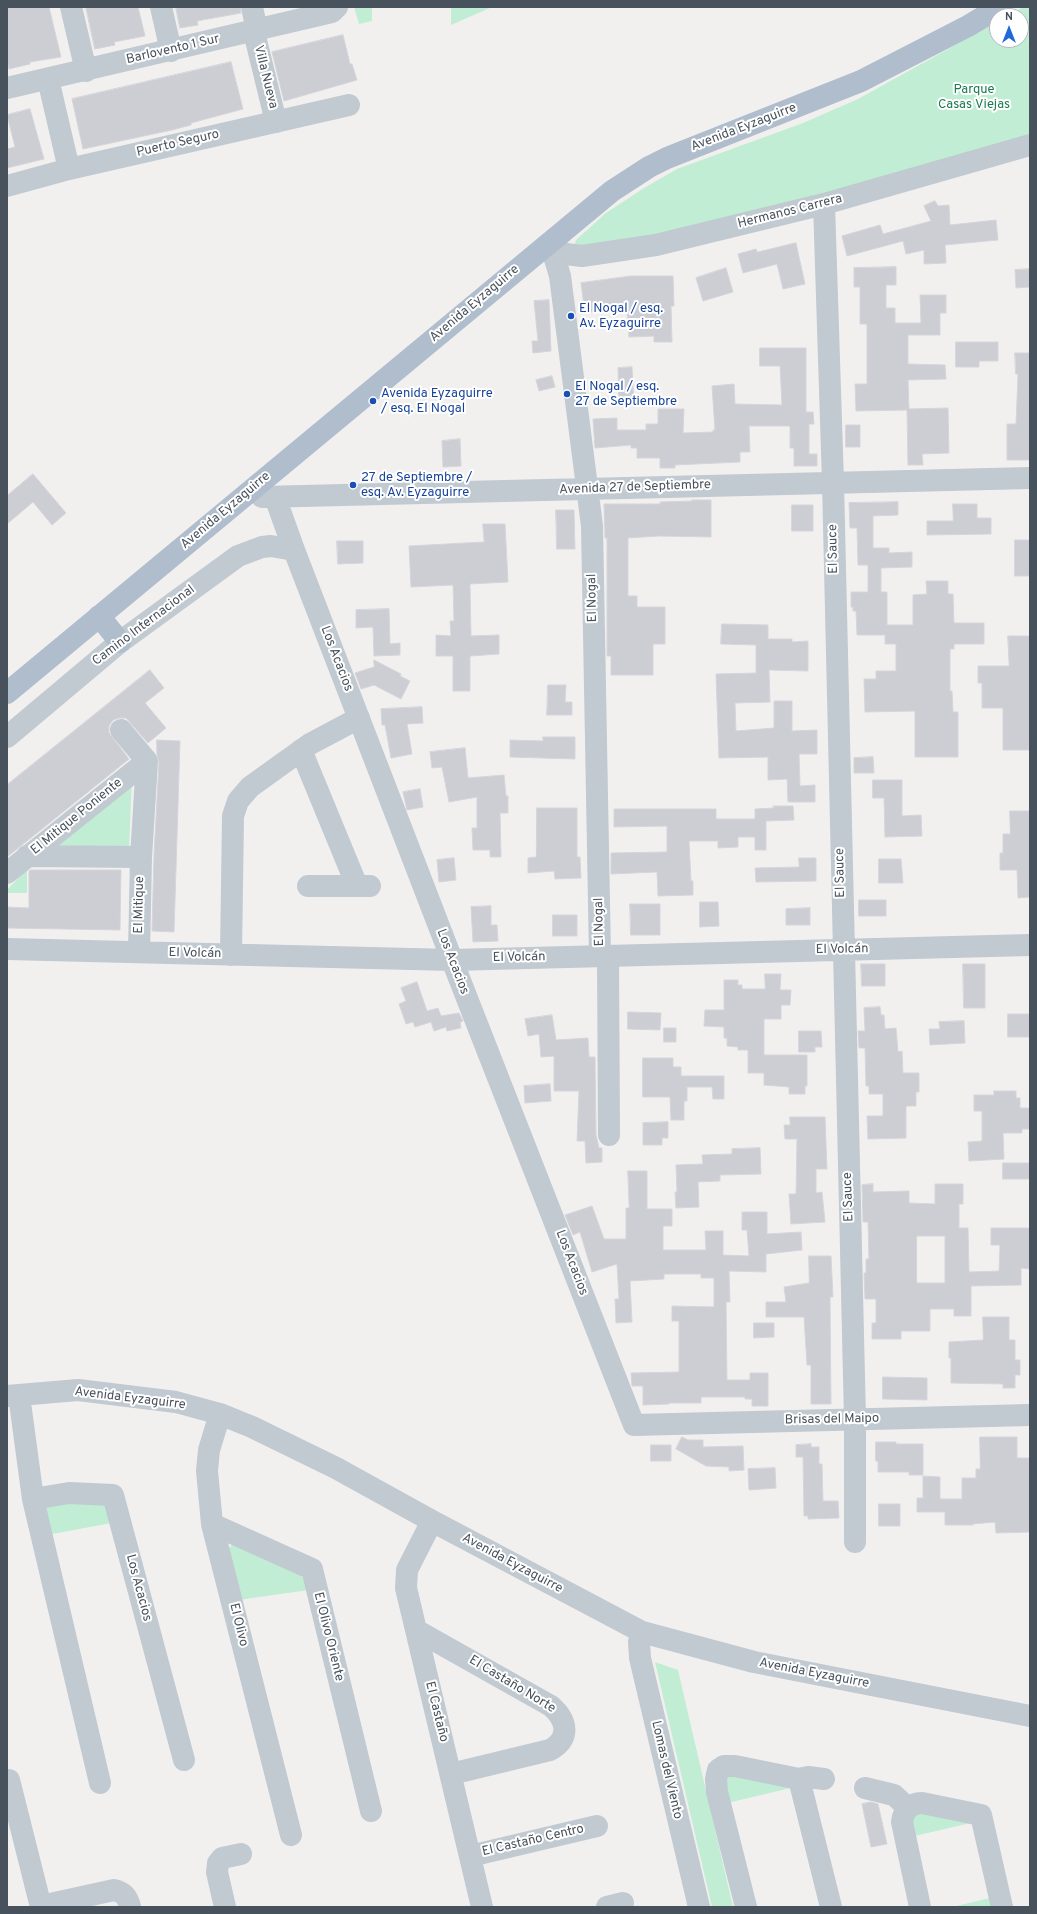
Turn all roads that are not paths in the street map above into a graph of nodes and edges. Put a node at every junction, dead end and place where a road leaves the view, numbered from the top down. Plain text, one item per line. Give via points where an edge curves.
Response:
1 (71, 7) edge
2 (161, 7) edge
3 (252, 7) edge
4 (337, 7) edge
5 (1000, 7) edge
6 (255, 31) junction
7 (171, 51) junction
8 (86, 71) junction
9 (48, 79) junction
10 (7, 88) edge
11 (349, 105) dead end
12 (276, 122) junction
13 (1030, 145) edge
14 (69, 169) junction
15 (7, 186) edge
16 (824, 204) junction
17 (547, 246) junction
18 (1030, 478) edge
19 (833, 482) junction
20 (587, 489) junction
21 (275, 497) junction
22 (241, 498) junction
23 (294, 550) junction
24 (99, 616) junction
25 (120, 642) junction
26 (7, 693) edge
27 (359, 718) junction
28 (122, 730) dead end
29 (7, 737) edge
30 (300, 750) junction
31 (147, 761) junction
32 (27, 856) junction
33 (141, 857) junction
34 (7, 873) edge
35 (308, 886) dead end
36 (1030, 945) edge
37 (7, 949) edge
38 (843, 950) junction
39 (139, 952) junction
40 (231, 955) junction
41 (604, 956) junction
42 (452, 960) junction
43 (609, 1135) dead end
44 (13, 1395) edge
45 (220, 1414) junction
46 (1030, 1415) edge
47 (855, 1419) junction
48 (634, 1425) joint
49 (33, 1498) junction
50 (432, 1521) junction
51 (212, 1524) junction
52 (855, 1542) dead end
53 (416, 1630) junction
54 (642, 1632) junction
55 (442, 1644) junction
56 (423, 1660) junction
57 (1030, 1716) edge
58 (184, 1760) dead end
59 (451, 1774) junction
60 (799, 1779) junction
61 (824, 1779) dead end
62 (100, 1782) dead end
63 (865, 1788) dead end
64 (9, 1789) edge
65 (908, 1808) junction
66 (371, 1811) dead end
67 (597, 1826) dead end
68 (291, 1835) dead end
69 (241, 1854) dead end
70 (470, 1856) junction
71 (41, 1907) edge
72 (130, 1907) edge
73 (225, 1907) edge
74 (482, 1907) edge
75 (699, 1907) edge
76 (746, 1907) edge
77 (831, 1907) edge
78 (920, 1907) edge
79 (1002, 1907) edge

1 - 8 street
2 - 7 street
3 - 6 street, Villa Nueva
4 - 6 street, Barlovento 1 Sur via 332,12
5 - 17 main road, Avenida Eyzaguirre via 861,81 650,167 612,191
6 - 7 street, Barlovento 1 Sur
6 - 12 street, Villa Nueva
7 - 8 street, Barlovento 1 Sur
8 - 9 street, Barlovento 1 Sur
9 - 10 street, Barlovento 1 Sur
9 - 14 street
11 - 12 street, Puerto Seguro
12 - 14 street, Puerto Seguro
13 - 16 street, Hermanos Carrera
14 - 15 street, Puerto Seguro
16 - 17 street, Hermanos Carrera via 656,245 597,254 574,255
16 - 19 street, El Sauce
17 - 20 street, El Nogal via 558,267
17 - 22 main road, Avenida Eyzaguirre
18 - 19 street, Avenida 27 de Septiembre
19 - 20 street, Avenida 27 de Septiembre
19 - 38 street, El Sauce
20 - 21 street, Avenida 27 de Septiembre
20 - 41 street, El Nogal via 592,526
21 - 22 street, Avenida 27 de Septiembre
21 - 23 street, Los Acacios
22 - 24 main road, Avenida Eyzaguirre
23 - 25 street, Camino Internacional via 271,546 238,556
23 - 27 street, Los Acacios
24 - 25 main road
24 - 26 main road, Avenida Eyzaguirre
25 - 29 street, Camino Internacional
27 - 30 street
27 - 42 street, Los Acacios
28 - 31 street
30 - 35 street via 364,886
30 - 40 street via 247,790 235,808
31 - 32 street, El Mitique Poniente
31 - 33 street, El Mitique
32 - 33 street
32 - 34 street, El Mitique Poniente
33 - 39 street, El Mitique
36 - 38 street, El Volcán
37 - 39 street, El Volcán
38 - 41 street, El Volcán
38 - 47 street, El Sauce
39 - 40 street, El Volcán
40 - 42 street, El Volcán
41 - 42 street, El Volcán
41 - 43 street, El Nogal
42 - 48 street, Los Acacios
44 - 45 street, Avenida Eyzaguirre via 78,1390 176,1402
44 - 49 street
45 - 50 street, Avenida Eyzaguirre via 336,1468
45 - 51 street, El Olivo via 209,1450 207,1471
46 - 47 street, Brisas del Maipo
47 - 48 street, Brisas del Maipo
47 - 52 street, El Sauce
49 - 58 street, Los Acacios via 69,1493 113,1495
49 - 62 street
50 - 53 street, El Castaño via 406,1575 406,1588
50 - 54 street, Avenida Eyzaguirre
51 - 66 street, El Olivo Oriente via 312,1569
51 - 68 street, El Olivo
53 - 55 street, El Castaño Norte
53 - 56 street, El Castaño
54 - 57 street, Avenida Eyzaguirre via 754,1662
54 - 75 street, Lomas del Viento via 639,1642 640,1658
55 - 56 street
55 - 59 street, El Castaño Norte via 551,1706 560,1715 564,1725 562,1739 550,1750
56 - 59 street, El Castaño
59 - 70 street, El Castaño
60 - 61 street
60 - 76 street via 735,1766 724,1766 718,1770 717,1792
60 - 77 street
63 - 65 street via 894,1795
64 - 71 street
65 - 78 street via 902,1822
65 - 79 street via 922,1803 980,1814
67 - 70 street, El Castaño Centro
69 - 73 street via 222,1858 218,1863 217,1872
70 - 74 street, El Castaño
71 - 72 street via 114,1890 126,1897

